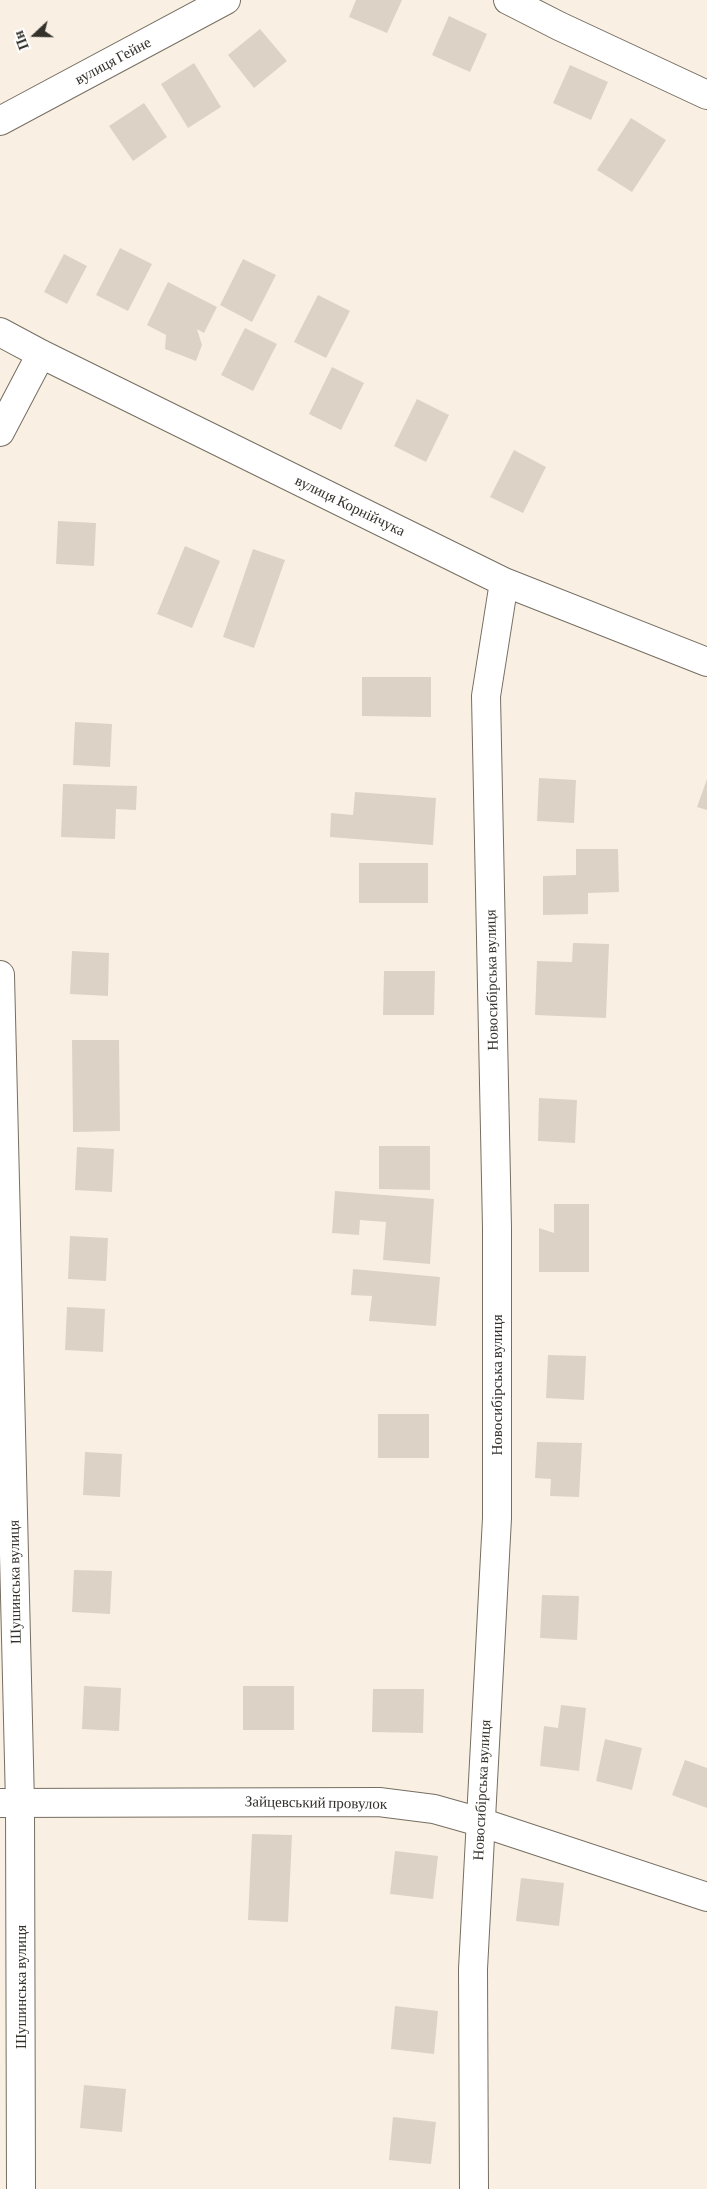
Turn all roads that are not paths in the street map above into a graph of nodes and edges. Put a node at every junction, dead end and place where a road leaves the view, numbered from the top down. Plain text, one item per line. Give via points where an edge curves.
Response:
1 (226, 0) edge
2 (508, 0) edge
3 (707, 95) edge
4 (0, 121) edge
5 (0, 332) edge
6 (40, 354) junction
7 (0, 432) edge
8 (504, 582) junction
9 (707, 662) edge
10 (0, 975) edge
11 (10, 1803) edge
12 (480, 1822) junction
13 (707, 1897) edge
14 (21, 2189) edge
15 (474, 2189) edge

1 - 4 street, вулиця Гейне
2 - 3 street
5 - 6 street, вулиця Корнійчука
6 - 7 street
6 - 8 street, вулиця Корнійчука
8 - 9 street, вулиця Корнійчука
8 - 12 street, Новосибірська вулиця via 486,696 498,1228 497,1518
10 - 11 street, Шушинська вулиця
11 - 12 street, Зайцевський провулок via 379,1802 434,1809
11 - 14 street, Шушинська вулиця
12 - 13 street, Зайцевський провулок
12 - 15 street, Новосибірська вулиця via 473,1969

